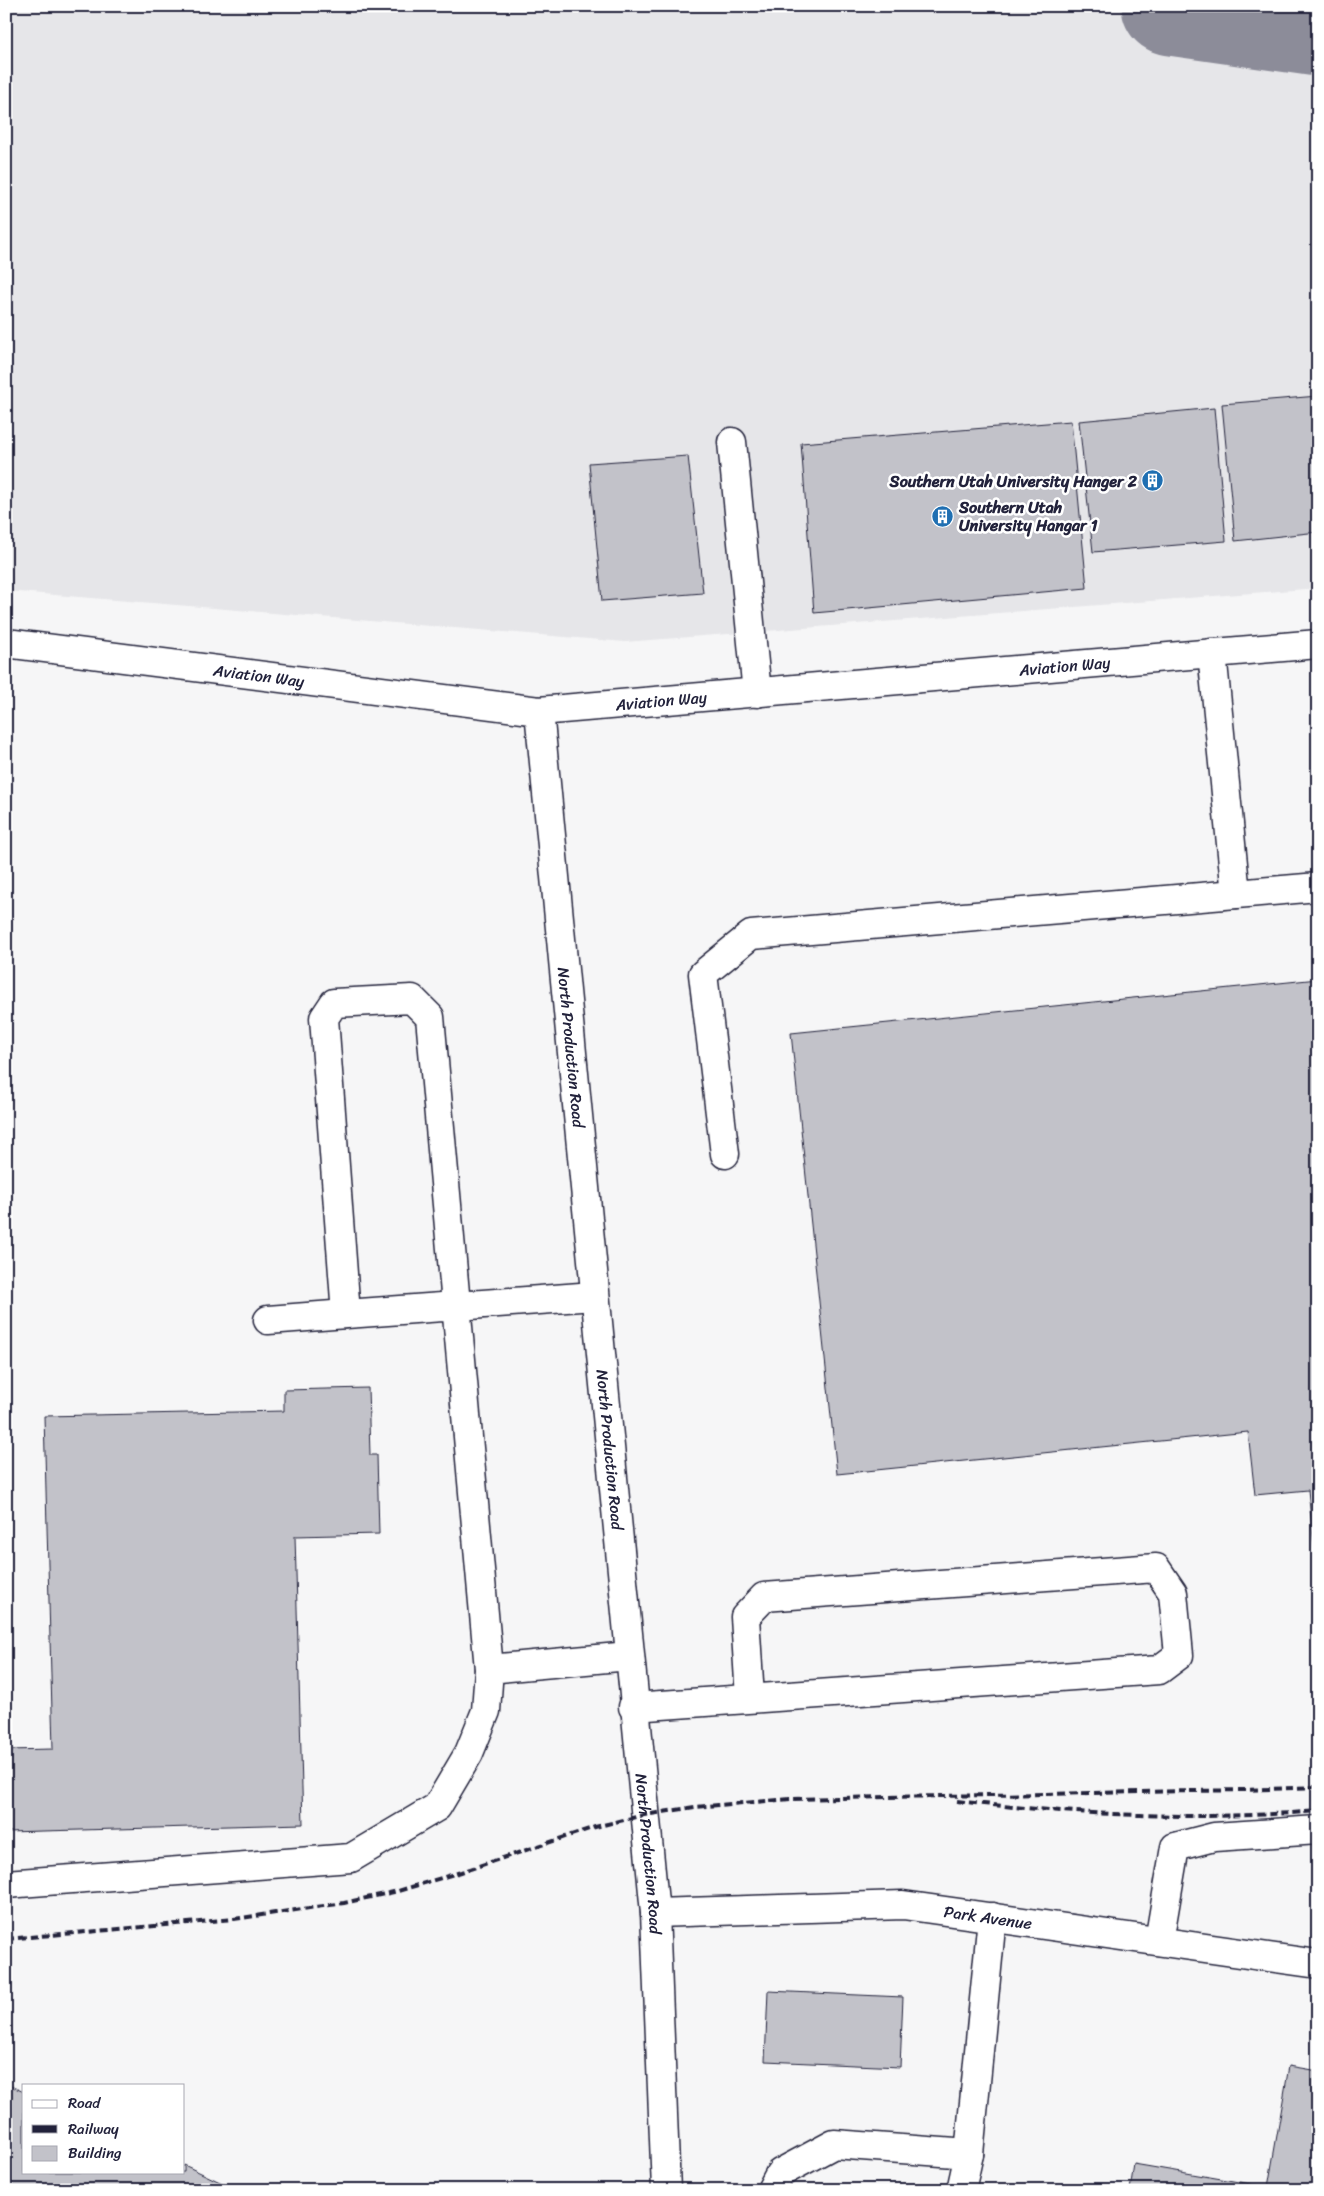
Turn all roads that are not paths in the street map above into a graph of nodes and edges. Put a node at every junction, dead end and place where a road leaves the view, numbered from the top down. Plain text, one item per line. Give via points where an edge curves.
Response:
1 (732, 442) dead end
2 (6, 643) edge
3 (1318, 644) edge
4 (1212, 653) junction
5 (757, 693) junction
6 (539, 711) junction
7 (1318, 887) edge
8 (1236, 894) junction
9 (725, 1154) dead end
10 (594, 1296) junction
11 (456, 1307) junction
12 (346, 1314) junction
13 (268, 1320) dead end
14 (628, 1656) junction
15 (489, 1669) junction
16 (750, 1698) junction
17 (633, 1707) junction
18 (1318, 1830) edge
19 (6, 1884) edge
20 (655, 1913) junction
21 (992, 1917) junction
22 (1160, 1941) junction
23 (1318, 1964) edge
24 (969, 2154) junction
25 (666, 2190) edge
26 (772, 2190) edge
27 (961, 2190) edge

1 - 5 street
2 - 6 street, Aviation Way
3 - 4 street, Aviation Way
4 - 5 street, Aviation Way
4 - 8 street
5 - 6 street, Aviation Way
6 - 10 street, North Production Road
7 - 8 street
8 - 9 street via 751,936 703,974
10 - 11 street
10 - 14 street, North Production Road
11 - 12 street
11 - 12 street via 430,1017 412,998 334,1003 324,1018
11 - 15 street
12 - 13 street
14 - 15 street
14 - 17 street, North Production Road
15 - 19 street via 486,1711 469,1753 438,1807 351,1858
16 - 16 street via 1159,1670 1179,1656 1173,1593 1156,1568 764,1597 745,1617
16 - 17 street
17 - 20 street, North Production Road
18 - 22 street via 1214,1837 1175,1847
20 - 21 street, Park Avenue via 902,1905
20 - 25 street, North Production Road
21 - 22 street, Park Avenue
21 - 24 street
22 - 23 street, Park Avenue
24 - 26 street via 834,2144 780,2172
24 - 27 street

